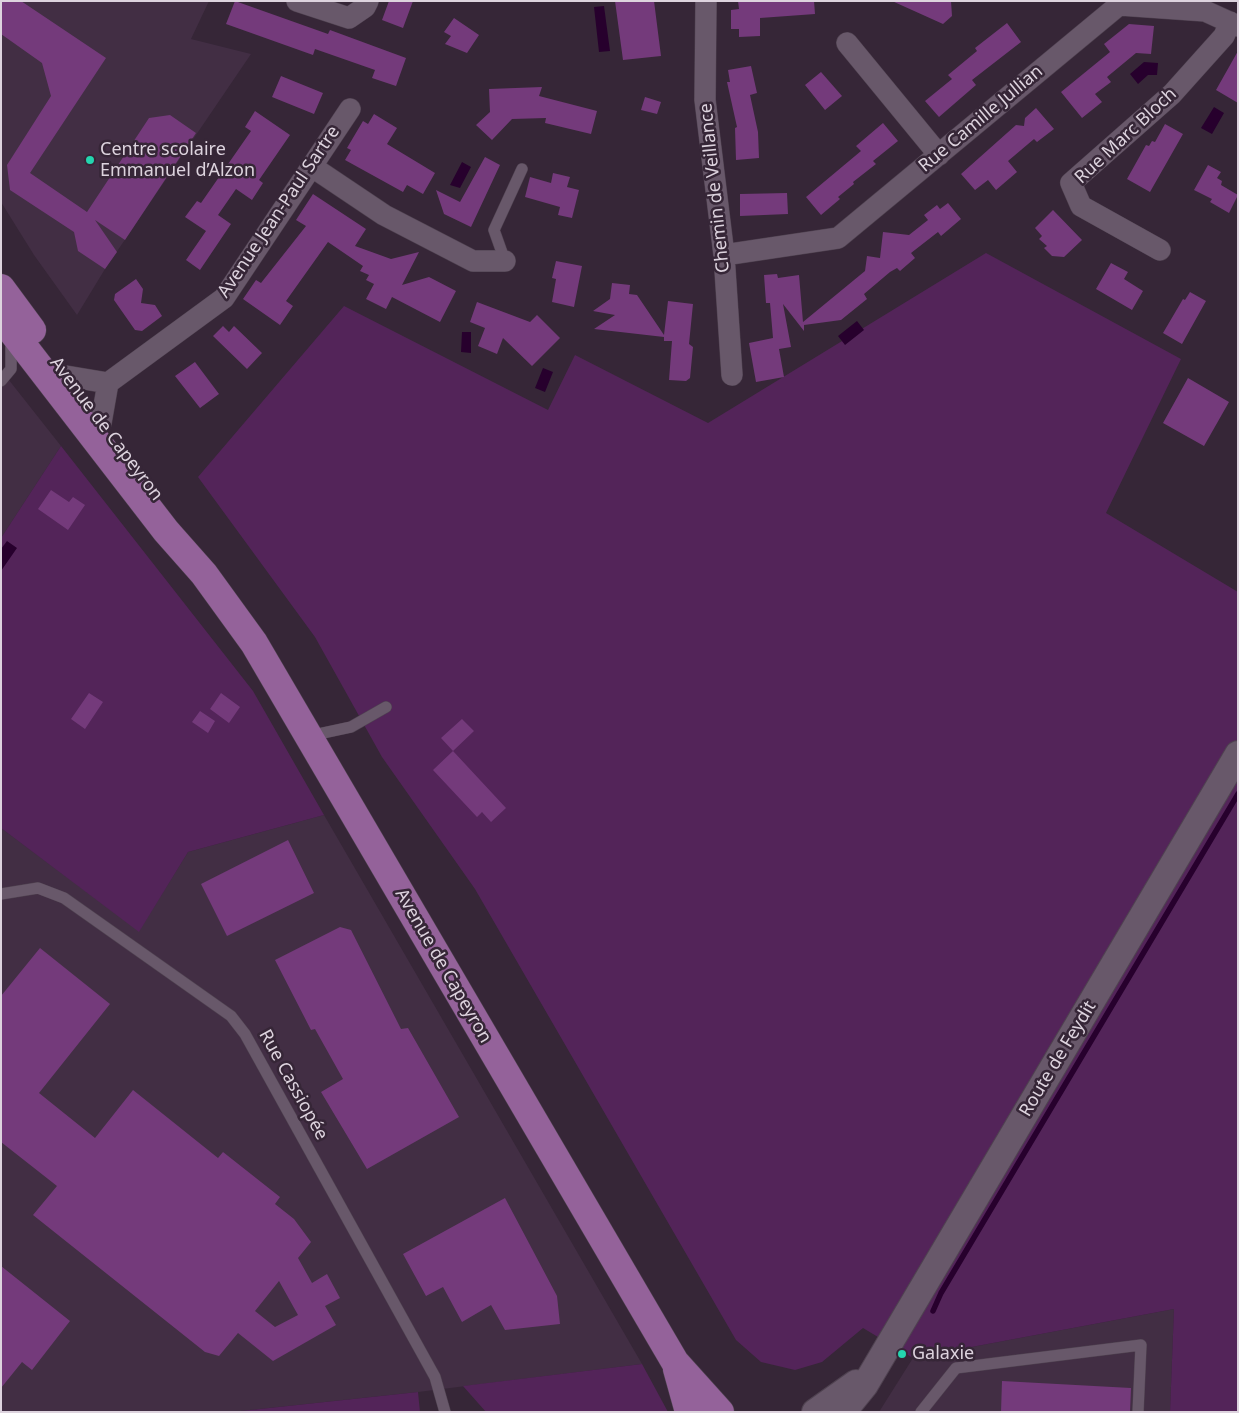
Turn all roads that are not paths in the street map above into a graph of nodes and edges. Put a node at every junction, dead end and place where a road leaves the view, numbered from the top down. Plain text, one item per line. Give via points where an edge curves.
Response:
1 (297, 1) edge
2 (368, 1) edge
3 (706, 1) edge
4 (1117, 3) edge
5 (1234, 24) edge
6 (847, 44) dead end
7 (350, 109) dead end
8 (939, 155) junction
9 (310, 166) junction
10 (522, 169) dead end
11 (1160, 250) dead end
12 (724, 255) junction
13 (505, 261) joint
14 (1, 288) edge
15 (6, 324) edge
16 (732, 375) dead end
17 (66, 376) junction
18 (1, 381) edge
19 (108, 383) junction
20 (101, 423) junction
21 (204, 574) junction
22 (386, 707) dead end
23 (308, 736) junction
24 (1238, 754) edge
25 (1, 894) edge
26 (675, 1362) junction
27 (876, 1364) junction
28 (444, 1412) edge
29 (689, 1412) edge
30 (720, 1412) edge
31 (815, 1412) edge
32 (843, 1412) edge
33 (921, 1412) edge
34 (1138, 1412) edge

1 - 2 street via 349,18
3 - 12 street, Chemin de Veillance via 705,100
4 - 5 street, Rue Camille Jullian via 1205,11
4 - 8 street, Rue Camille Jullian
5 - 11 street, Rue Marc Bloch via 1172,94 1071,183 1080,206
6 - 8 street
7 - 9 street, Avenue Jean-Paul Sartre
8 - 12 street, Rue Camille Jullian via 838,238
9 - 13 street via 384,215 473,261
9 - 19 street, Avenue Jean-Paul Sartre via 224,298
10 - 13 lane via 494,230
12 - 16 street, Chemin de Veillance
14 - 17 main road, Avenue de Capeyron
15 - 18 lane via 11,369
15 - 21 main road, Avenue de Capeyron via 166,531
17 - 19 street
17 - 20 main road, Avenue de Capeyron
19 - 20 street
20 - 21 main road, Avenue de Capeyron via 177,523
21 - 23 main road, Avenue de Capeyron via 254,643
22 - 23 lane via 351,727
23 - 26 main road, Avenue de Capeyron
24 - 27 street, Route de Feydit
25 - 28 lane, Rue Cassiopée via 38,888 64,898 231,1016 245,1034 435,1377
26 - 29 main road, Avenue de Capeyron
26 - 30 main road, Avenue de Capeyron
27 - 31 street, Route de Feydit via 850,1388
27 - 32 street, Route de Feydit via 862,1390
33 - 34 lane via 956,1368 1141,1345

